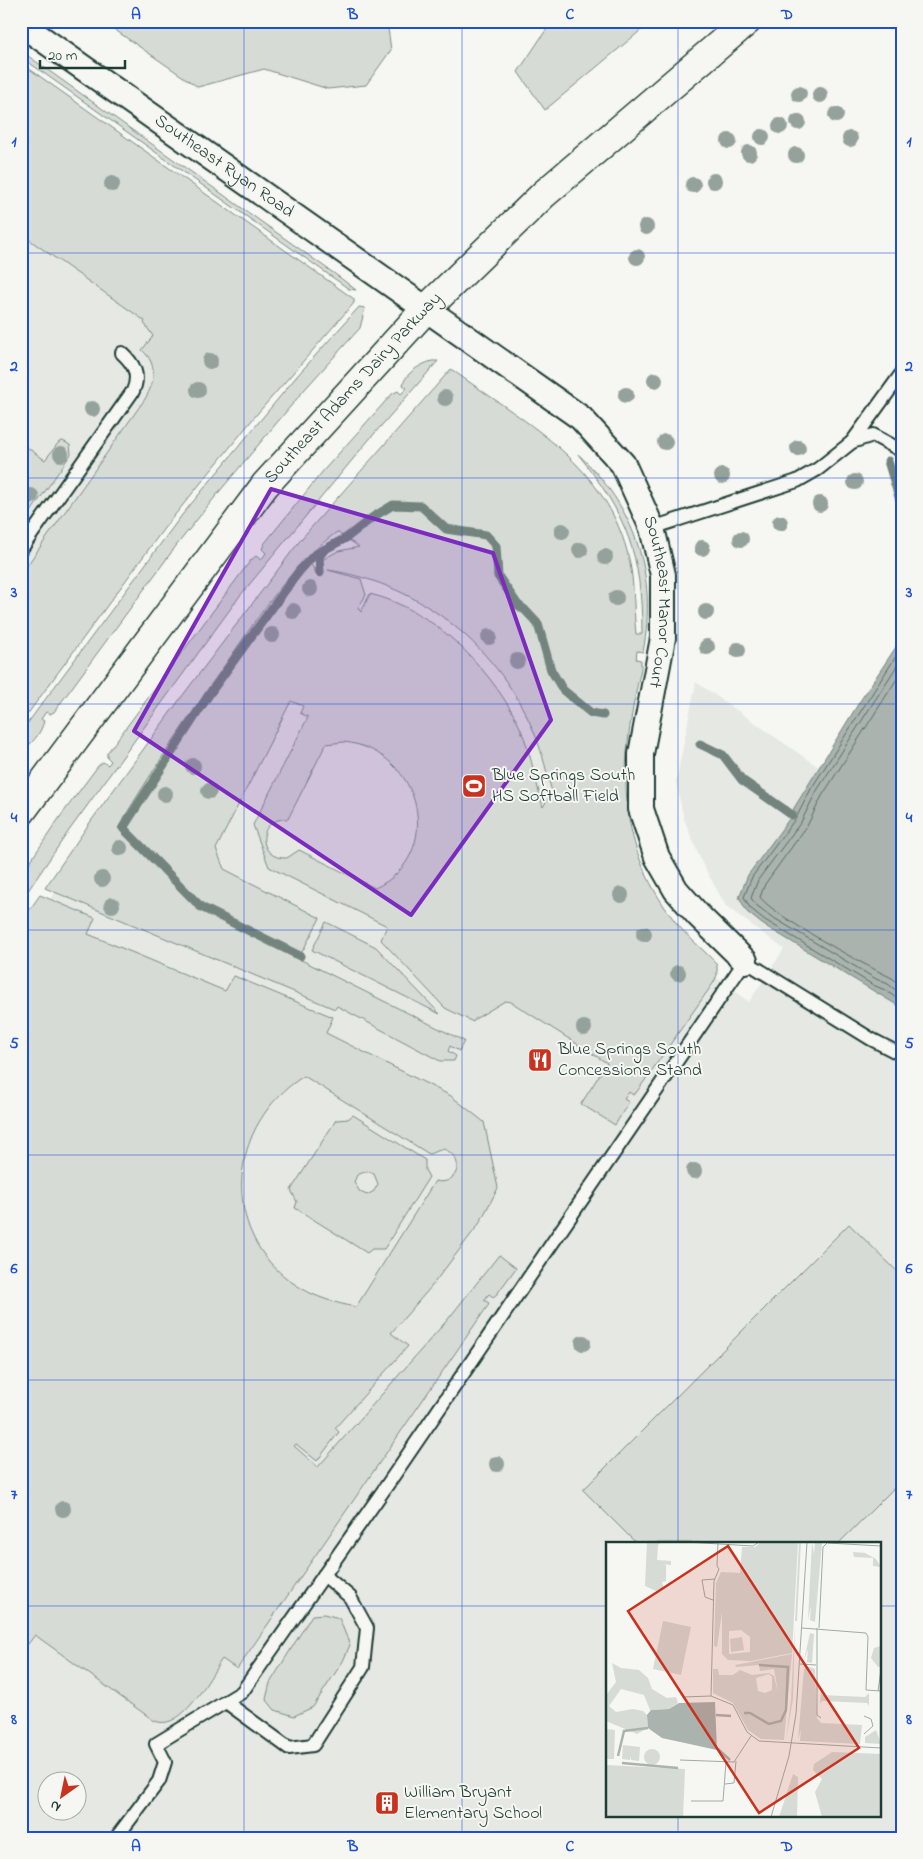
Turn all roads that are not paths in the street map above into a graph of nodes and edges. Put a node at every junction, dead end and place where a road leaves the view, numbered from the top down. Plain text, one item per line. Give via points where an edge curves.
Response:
1 (747, 21) edge
2 (21, 24) edge
3 (425, 310) junction
4 (122, 352) dead end
5 (902, 374) edge
6 (852, 442) junction
7 (902, 451) edge
8 (652, 528) junction
9 (21, 550) edge
10 (25, 798) edge
11 (745, 961) junction
12 (902, 1055) edge
13 (324, 1575) junction
14 (226, 1702) junction
15 (116, 1838) edge

1 - 3 main road, Southeast Adams Dairy Parkway via 544,194
2 - 3 street, Southeast Ryan Road
3 - 8 street, Southeast Manor Court via 581,418 623,464
3 - 10 main road, Southeast Adams Dairy Parkway via 265,485
4 - 9 lane via 136,373 133,391
5 - 6 lane
6 - 7 lane via 873,435
6 - 8 lane via 818,469 797,480
8 - 11 street, Southeast Manor Court via 663,575 663,638 641,754 641,809 657,857 676,890
11 - 12 lane
11 - 13 lane
13 - 14 lane via 242,1692
13 - 14 lane via 350,1597 367,1628 363,1667 313,1745 289,1748
14 - 15 lane via 156,1744 165,1762 159,1781

